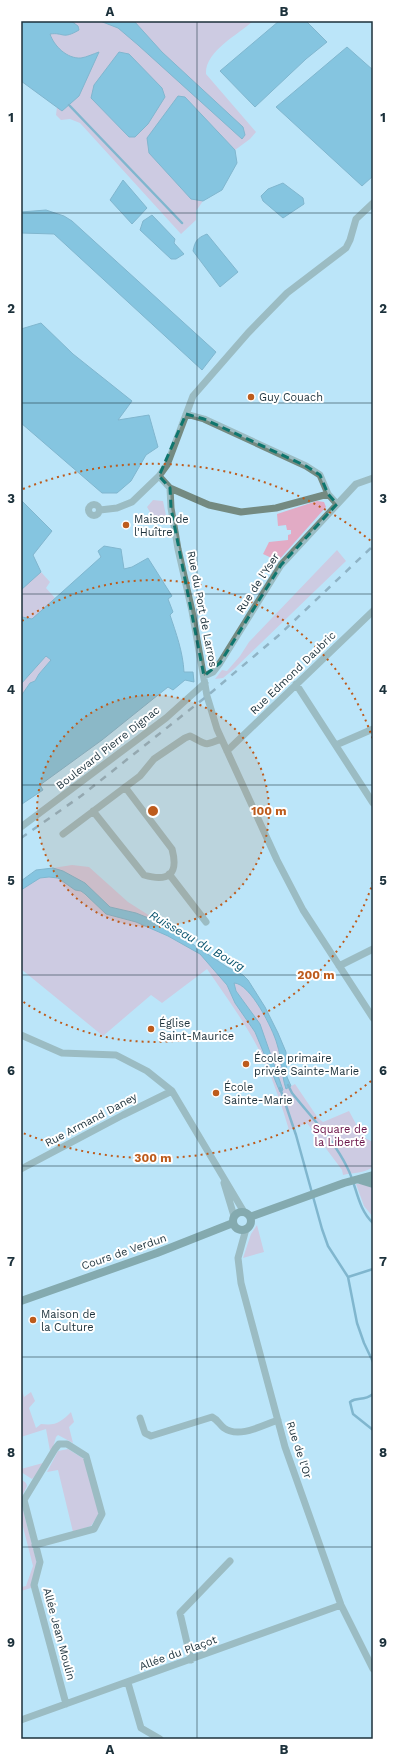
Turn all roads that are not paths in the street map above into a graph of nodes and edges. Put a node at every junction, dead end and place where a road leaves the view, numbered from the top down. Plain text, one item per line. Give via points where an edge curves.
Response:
1 (373, 203) edge
2 (186, 414) junction
3 (159, 476) junction
4 (373, 478) edge
5 (170, 488) junction
6 (328, 494) junction
7 (336, 504) junction
8 (100, 510) dead end
9 (373, 611) edge
10 (205, 680) junction
11 (296, 684) junction
12 (373, 729) edge
13 (221, 739) junction
14 (336, 746) junction
15 (228, 751) junction
16 (125, 787) junction
17 (373, 803) edge
18 (94, 811) junction
19 (21, 827) edge
20 (63, 834) dead end
21 (169, 874) junction
22 (206, 922) dead end
23 (373, 950) edge
24 (339, 966) junction
25 (373, 1018) edge
26 (21, 1035) edge
27 (172, 1091) junction
28 (21, 1169) edge
29 (373, 1175) edge
30 (358, 1180) junction
31 (224, 1181) junction
32 (373, 1184) edge
33 (247, 1215) junction
34 (234, 1220) junction
35 (246, 1229) junction
36 (21, 1301) edge
37 (140, 1418) dead end
38 (278, 1420) junction
39 (35, 1545) junction
40 (230, 1561) dead end
41 (341, 1605) junction
42 (191, 1660) junction
43 (373, 1669) edge
44 (128, 1683) junction
45 (66, 1704) junction
46 (21, 1720) edge
47 (160, 1739) edge

1 - 2 street via 356,219 346,248 288,293 248,333 193,396
2 - 3 street via 166,465
2 - 6 street via 204,418 306,466 320,475
3 - 5 street
3 - 8 street via 132,502 117,508
4 - 7 street, Rue de l'Yser via 356,484
5 - 6 street via 209,505 241,512 276,508
5 - 10 street, Rue du Port de Larros via 171,508
6 - 7 street
7 - 10 street, Rue de l'Yser via 281,565 220,663
9 - 11 street, Rue Edmond Daubric
10 - 13 street, Rue du Port de Larros
10 - 19 street, Boulevard Pierre Dignac via 166,718
11 - 14 street
11 - 15 street, Rue Edmond Daubric
12 - 14 street
13 - 15 street, Rue du Port de Larros
13 - 16 street via 204,745 190,736 185,738 154,760 140,776
14 - 17 street
15 - 24 street, Rue du Port de Larros via 277,860 303,910
16 - 18 street
16 - 21 street via 172,849 173,871
18 - 20 street
18 - 21 street via 144,875 156,879 167,877
21 - 22 street
23 - 24 street
24 - 25 street, Rue du Port de Larros
26 - 27 street via 62,1053 116,1055 147,1071
27 - 28 street, Rue Armand Daney
27 - 31 street
29 - 30 main road
30 - 32 main road
30 - 33 main road
31 - 33 street
31 - 34 street
33 - 34 main road via 238,1213
33 - 35 main road via 251,1223
34 - 35 main road via 238,1230
34 - 36 main road, Cours de Verdun via 157,1253
35 - 38 street, Rue de l'Or via 238,1258 242,1283
37 - 38 street via 145,1433 151,1436 212,1417 217,1419 223,1428 233,1432
38 - 41 street, Rue de l'Or via 285,1447
39 - 39 street, Allée Jean Moulin via 24,1500 55,1449 59,1444 67,1444 86,1456 102,1514 94,1529
39 - 45 street, Allée Jean Moulin via 40,1562 34,1585
40 - 42 street via 180,1613
41 - 42 street, Allée du Plaçot
41 - 43 street, Rue de l'Or
42 - 44 street, Allée du Plaçot
44 - 45 street, Allée du Plaçot
44 - 47 street via 141,1728
45 - 46 street, Allée du Plaçot

